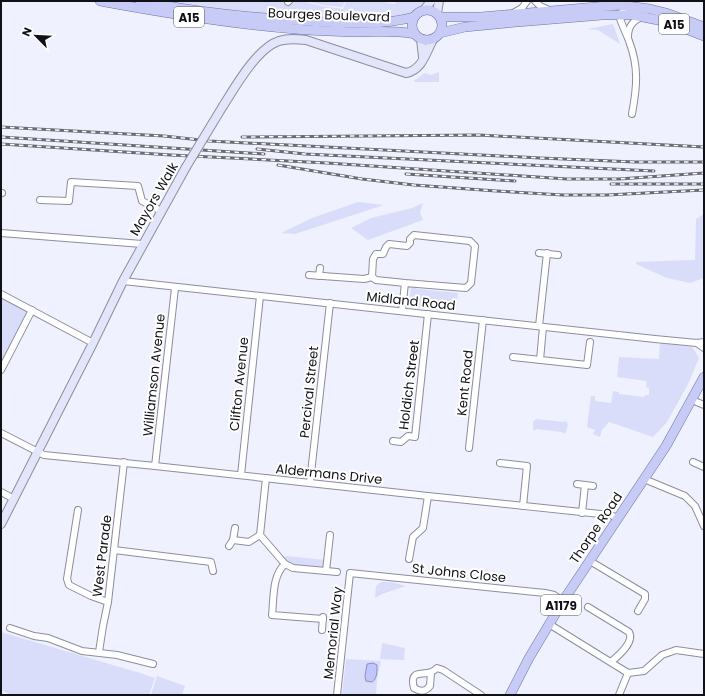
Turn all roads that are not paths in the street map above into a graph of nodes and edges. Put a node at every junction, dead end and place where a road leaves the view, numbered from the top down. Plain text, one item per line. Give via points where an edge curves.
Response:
1 (100, 1) edge
2 (140, 1) edge
3 (431, 1) edge
4 (438, 1) edge
5 (527, 1) edge
6 (535, 1) edge
7 (631, 6) junction
8 (424, 10) junction
9 (550, 10) junction
10 (512, 14) junction
11 (438, 15) junction
12 (619, 15) junction
13 (414, 17) junction
14 (642, 17) junction
15 (704, 28) edge
16 (418, 36) junction
17 (437, 36) junction
18 (704, 36) edge
19 (628, 39) junction
20 (423, 60) junction
21 (632, 114) dead end
22 (40, 200) dead end
23 (161, 211) junction
24 (1, 233) edge
25 (142, 244) junction
26 (539, 252) dead end
27 (547, 253) junction
28 (558, 255) dead end
29 (320, 268) dead end
30 (309, 275) dead end
31 (319, 276) junction
32 (372, 276) junction
33 (123, 281) junction
34 (405, 283) junction
35 (175, 288) junction
36 (1, 294) edge
37 (260, 296) junction
38 (330, 303) junction
39 (32, 310) junction
40 (402, 311) junction
41 (428, 314) junction
42 (483, 320) junction
43 (541, 326) junction
44 (658, 340) junction
45 (590, 342) dead end
46 (93, 343) junction
47 (701, 343) edge
48 (657, 347) dead end
49 (704, 348) edge
50 (513, 357) dead end
51 (540, 360) junction
52 (1, 370) edge
53 (704, 377) edge
54 (692, 400) junction
55 (704, 405) edge
56 (1, 433) edge
57 (393, 441) dead end
58 (469, 448) dead end
59 (37, 452) junction
60 (124, 462) junction
61 (693, 462) dead end
62 (500, 463) dead end
63 (155, 466) junction
64 (704, 467) edge
65 (241, 475) junction
66 (266, 478) junction
67 (644, 479) junction
68 (310, 482) junction
69 (577, 484) dead end
70 (585, 485) junction
71 (593, 486) dead end
72 (1, 492) edge
73 (428, 496) junction
74 (14, 499) junction
75 (523, 506) junction
76 (78, 510) dead end
77 (582, 513) junction
78 (618, 518) junction
79 (1, 524) edge
80 (704, 526) edge
81 (235, 528) dead end
82 (260, 535) junction
83 (330, 535) dead end
84 (233, 540) junction
85 (229, 546) dead end
86 (114, 550) junction
87 (409, 559) dead end
88 (590, 561) junction
89 (285, 564) junction
90 (213, 571) dead end
91 (326, 571) junction
92 (337, 572) dead end
93 (350, 573) joint
94 (563, 601) junction
95 (108, 602) junction
96 (588, 607) dead end
97 (638, 611) dead end
98 (549, 624) junction
99 (10, 628) dead end
100 (322, 630) dead end
101 (99, 652) junction
102 (704, 654) edge
103 (611, 662) junction
104 (154, 664) dead end
105 (431, 673) dead end
106 (628, 674) junction
107 (337, 695) edge
108 (481, 695) edge
109 (510, 695) edge
110 (620, 695) edge

1 - 16 main road, Bourges Boulevard / A15 via 224,22 297,29 390,31
2 - 13 main road, Bourges Boulevard / A15 via 239,16 334,23 389,23
3 - 8 street
4 - 11 street
5 - 10 street via 522,8
6 - 9 street
7 - 9 main road, A15
7 - 12 street
7 - 15 main road, A15 via 650,8
8 - 11 main road, A15
8 - 13 main road, A15
9 - 10 main road, A15
10 - 11 main road, A15 via 482,17
11 - 17 main road via 442,25
12 - 14 main road, A15 via 633,14
12 - 17 main road, A15 via 602,14 472,26
12 - 19 street
13 - 16 main road via 412,26
14 - 18 main road, A15 via 668,22
14 - 19 street via 631,24
16 - 17 main road, A15 via 430,40
16 - 20 street
17 - 20 street, Mayors Walk
19 - 21 street via 636,64 637,83
20 - 23 street, Mayors Walk, bridge via 416,69 406,72 306,40 279,40 268,46 259,54 222,106
22 - 23 street via 69,201 71,182 138,186 142,201
23 - 25 street, Mayors Walk
24 - 25 street
25 - 33 street, Mayors Walk
26 - 27 street
27 - 28 street
27 - 43 street
29 - 31 street
30 - 31 street
31 - 32 street via 364,279
32 - 34 street via 376,280
32 - 34 street via 372,259 376,254 384,254 389,244 407,246 414,235 470,241 475,246 471,283 466,288
33 - 35 street, Midland Road
33 - 46 street, Mayors Walk
34 - 40 street
35 - 37 street, Midland Road
35 - 63 street, Williamson Avenue
36 - 39 street
37 - 38 street, Midland Road
37 - 65 street, Clifton Avenue
38 - 40 street, Midland Road
38 - 68 street, Percival Street
39 - 46 street
39 - 52 street
40 - 41 street, Midland Road
41 - 42 street, Midland Road
41 - 57 street, Holdich Street via 415,437 408,436 401,442
42 - 43 street, Midland Road
42 - 58 street, Kent Road
43 - 44 street, Midland Road
43 - 51 street
44 - 47 street, Midland Road
44 - 48 street
45 - 51 street via 588,365
46 - 59 street, Mayors Walk
47 - 49 street, Midland Road
50 - 51 street
53 - 54 main road, Thorpe Road / A1179
54 - 55 street
54 - 67 main road, Thorpe Road / A1179
56 - 59 street, Aldermans Drive
59 - 60 street, Aldermans Drive via 44,455
59 - 74 street, Mayors Walk
60 - 63 street, Aldermans Drive
60 - 86 street, West Parade
61 - 64 street
62 - 75 street via 527,466
63 - 65 street, Aldermans Drive
65 - 66 street, Aldermans Drive
66 - 68 street, Aldermans Drive
66 - 82 street
67 - 78 main road, Thorpe Road / A1179
67 - 80 street via 685,496 695,506
68 - 73 street, Aldermans Drive
69 - 70 street
70 - 71 street
70 - 77 street
72 - 74 street
73 - 75 street, Aldermans Drive
73 - 87 street via 423,528 413,538
74 - 79 street, Mayors Walk
75 - 77 street, Aldermans Drive
76 - 95 street via 67,579 69,585
77 - 78 street, Aldermans Drive
78 - 88 main road, Thorpe Road / A1179
81 - 84 street
82 - 84 street via 244,545
82 - 89 street
83 - 91 street
84 - 85 street
86 - 90 street via 211,562
86 - 95 street, West Parade
88 - 94 main road, Thorpe Road / A1179
88 - 97 street via 645,594
89 - 91 street via 293,568
89 - 100 street via 275,580 272,615 323,618
91 - 92 street
93 - 94 street, St Johns Close via 545,593
93 - 107 street, Memorial Way
94 - 98 main road, Thorpe Road / A1179
95 - 101 street, West Parade
96 - 103 street via 630,635 630,640 621,653
98 - 103 street
98 - 109 main road, Thorpe Road / A1179
99 - 101 street via 48,638 82,651
101 - 104 street
102 - 106 street via 676,650 662,655 644,671
103 - 106 street
105 - 108 street via 437,668 443,670
106 - 110 street

